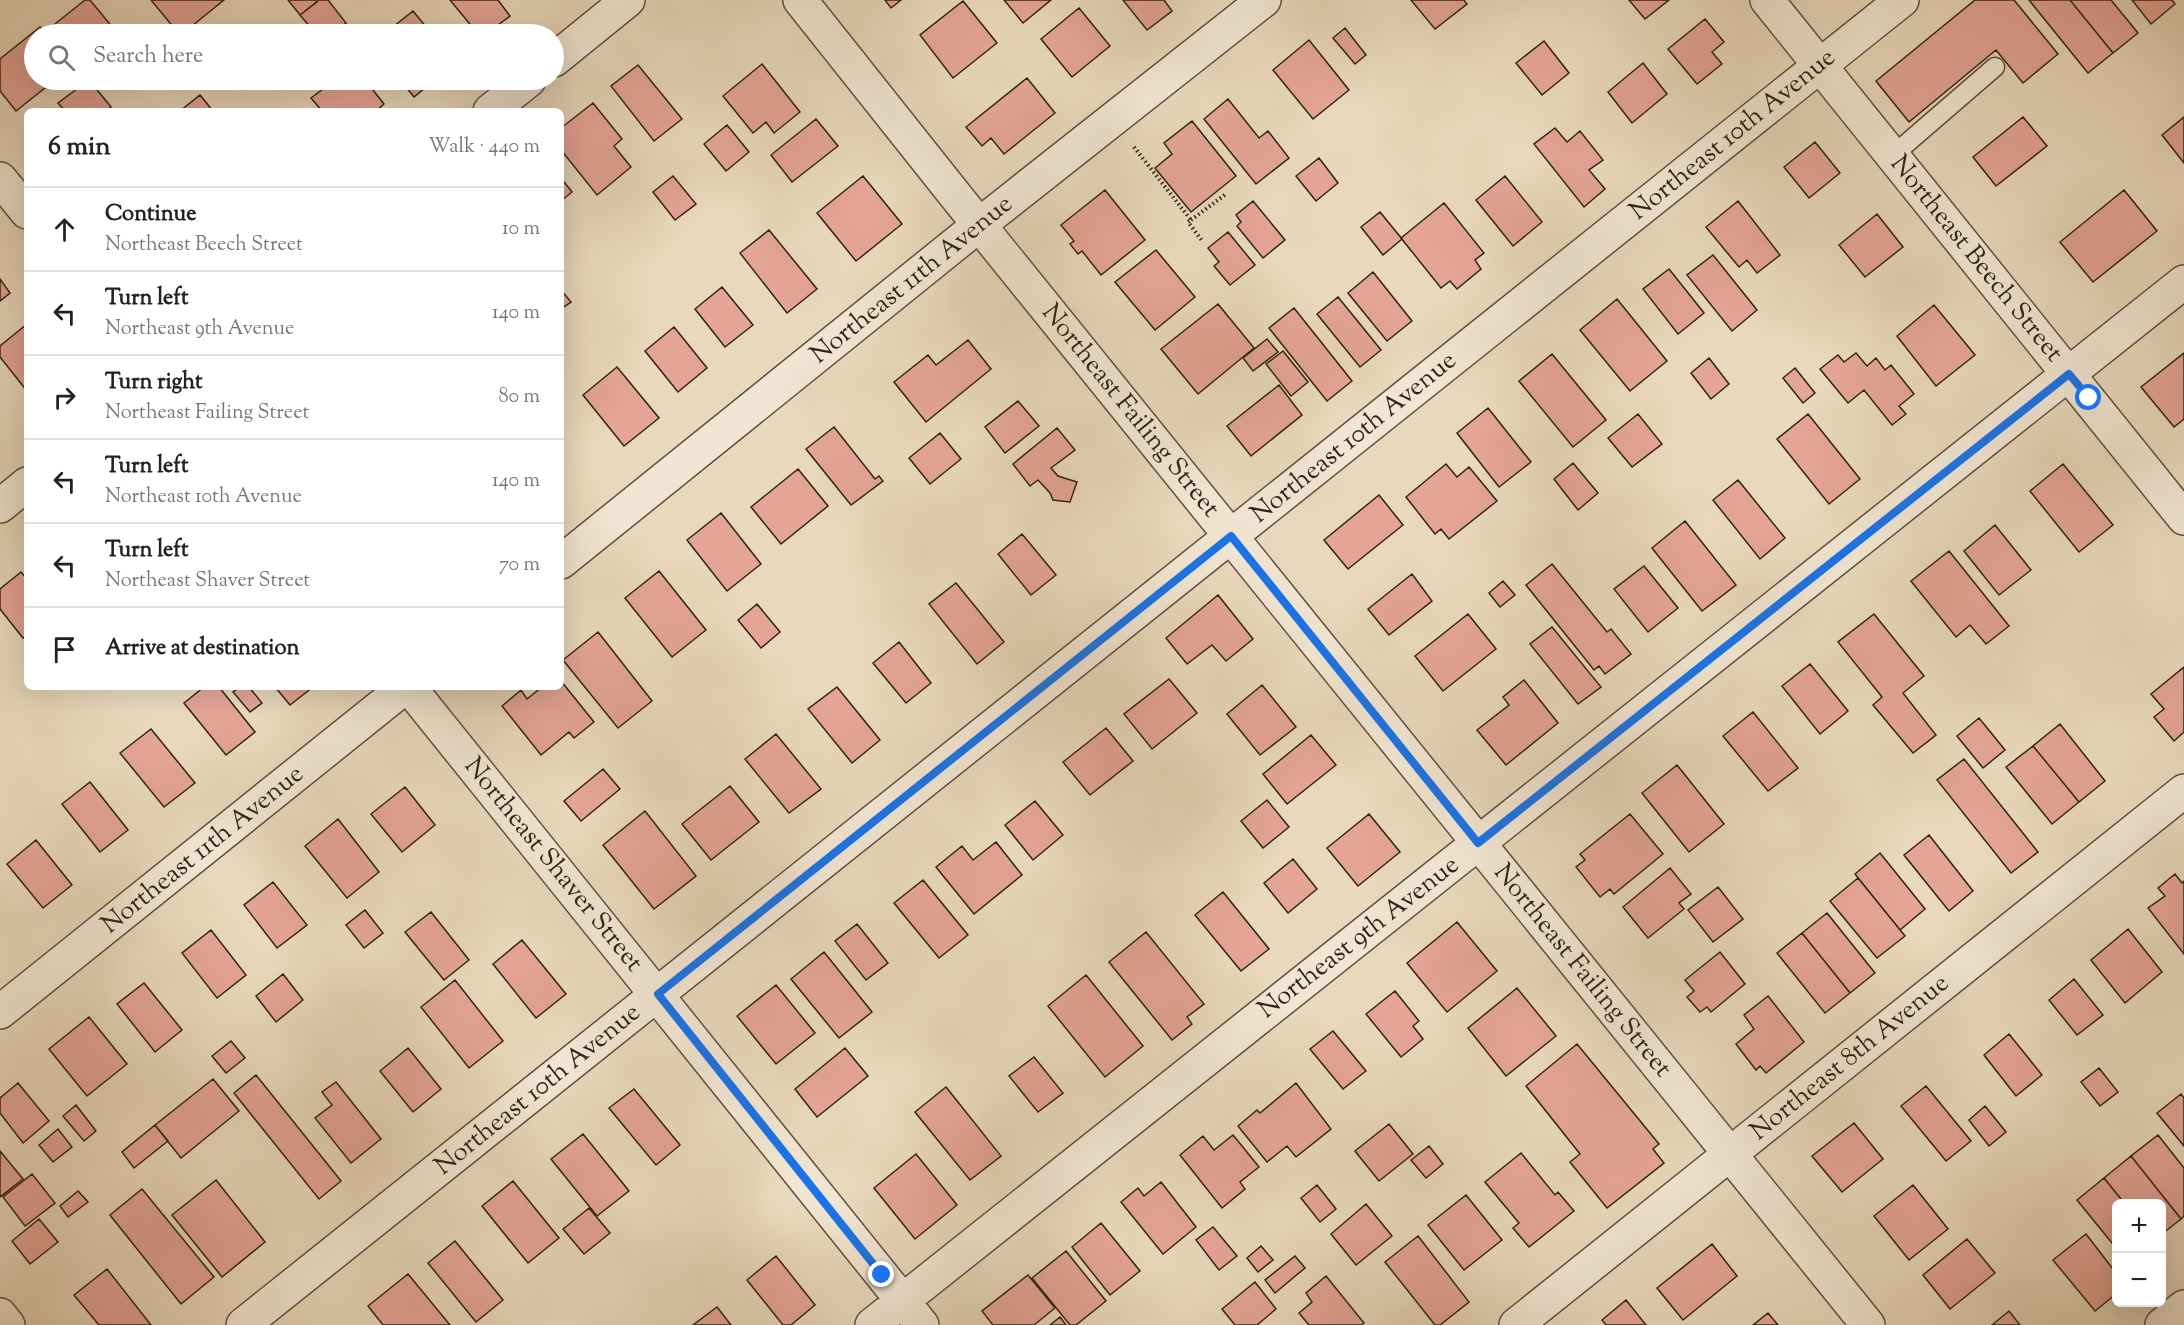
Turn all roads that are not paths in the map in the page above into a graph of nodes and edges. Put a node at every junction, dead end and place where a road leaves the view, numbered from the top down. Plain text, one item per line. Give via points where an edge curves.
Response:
1 (628, 0) edge
2 (801, 0) edge
3 (1264, 0) edge
4 (1767, 0) edge
5 (1902, 0) edge
6 (564, 52) edge
7 (1820, 66) junction
8 (1995, 67) dead end
9 (516, 90) edge
10 (494, 108) edge
11 (1892, 156) junction
12 (0, 179) edge
13 (24, 208) edge
14 (979, 225) junction
15 (2184, 282) edge
16 (2069, 374) junction
17 (24, 486) edge
18 (0, 506) edge
19 (2184, 518) edge
20 (1231, 536) junction
21 (564, 560) edge
22 (403, 690) edge
23 (409, 690) edge
24 (2184, 791) edge
25 (1478, 843) junction
26 (658, 994) junction
27 (0, 1012) edge
28 (1730, 1154) junction
29 (2184, 1307) edge
30 (912, 1313) edge
31 (0, 1315) edge
32 (8, 1325) edge
33 (243, 1325) edge
34 (872, 1325) edge
35 (1516, 1325) edge
36 (1868, 1325) edge
37 (2162, 1325) edge

1 - 6 street
2 - 14 street, Northeast Failing Street
3 - 14 street, Northeast 11th Avenue
4 - 7 street, Northeast Beech Street
5 - 7 street, Northeast 10th Avenue
7 - 11 street, Northeast Beech Street
7 - 20 street, Northeast 10th Avenue
8 - 11 lane
9 - 10 street
11 - 16 street, Northeast Beech Street
12 - 13 street
14 - 20 street, Northeast Failing Street
14 - 21 street, Northeast 11th Avenue
15 - 16 street, Northeast 9th Avenue
16 - 19 street, Northeast Beech Street
16 - 25 street, Northeast 9th Avenue
17 - 18 street
20 - 25 street, Northeast Failing Street
20 - 26 street, Northeast 10th Avenue
22 - 27 street, Northeast 11th Avenue
23 - 26 street, Northeast Shaver Street
24 - 28 street, Northeast 8th Avenue
25 - 28 street, Northeast Failing Street
25 - 30 street, Northeast 9th Avenue
26 - 30 street, Northeast Shaver Street
26 - 33 street, Northeast 10th Avenue
28 - 35 street, Northeast 8th Avenue
28 - 36 street, Northeast Failing Street
29 - 37 street
30 - 34 street, Northeast 9th Avenue
31 - 32 street

